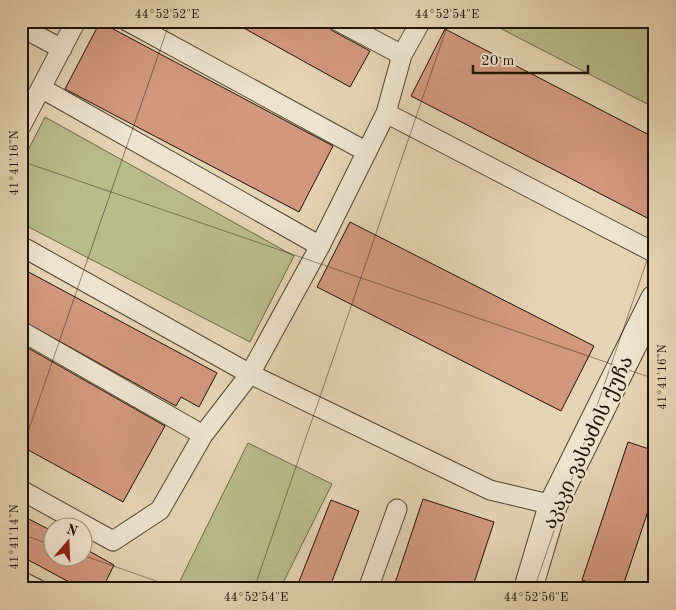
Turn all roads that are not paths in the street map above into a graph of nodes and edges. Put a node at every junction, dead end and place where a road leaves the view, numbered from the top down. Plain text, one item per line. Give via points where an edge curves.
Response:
1 (76, 21) edge
2 (127, 21) edge
3 (338, 21) edge
4 (421, 21) edge
5 (21, 27) edge
6 (62, 49) junction
7 (402, 55) junction
8 (41, 88) junction
9 (386, 113) junction
10 (21, 126) edge
11 (367, 152) junction
12 (21, 246) edge
13 (320, 246) junction
14 (655, 253) edge
15 (655, 299) edge
16 (648, 328) edge
17 (21, 331) edge
18 (250, 374) junction
19 (203, 435) junction
20 (21, 490) edge
21 (553, 505) junction
22 (396, 508) dead end
23 (21, 581) edge
24 (37, 589) edge
25 (368, 589) edge
26 (528, 589) edge

1 - 6 lane
2 - 11 lane
3 - 7 lane
4 - 7 lane
5 - 6 lane
6 - 8 lane
7 - 9 lane
8 - 10 lane
8 - 13 lane
9 - 11 lane
9 - 14 lane
11 - 13 lane
12 - 18 lane
13 - 18 lane
15 - 16 street, აკაკი ვასაძის ქუჩა
16 - 21 street, აკაკი ვასაძის ქუჩა
17 - 19 lane
18 - 19 lane
18 - 21 lane via 490,490
19 - 20 lane via 160,510 113,541
21 - 26 street, აკაკი ვასაძის ქუჩა
22 - 25 lane
23 - 24 lane

